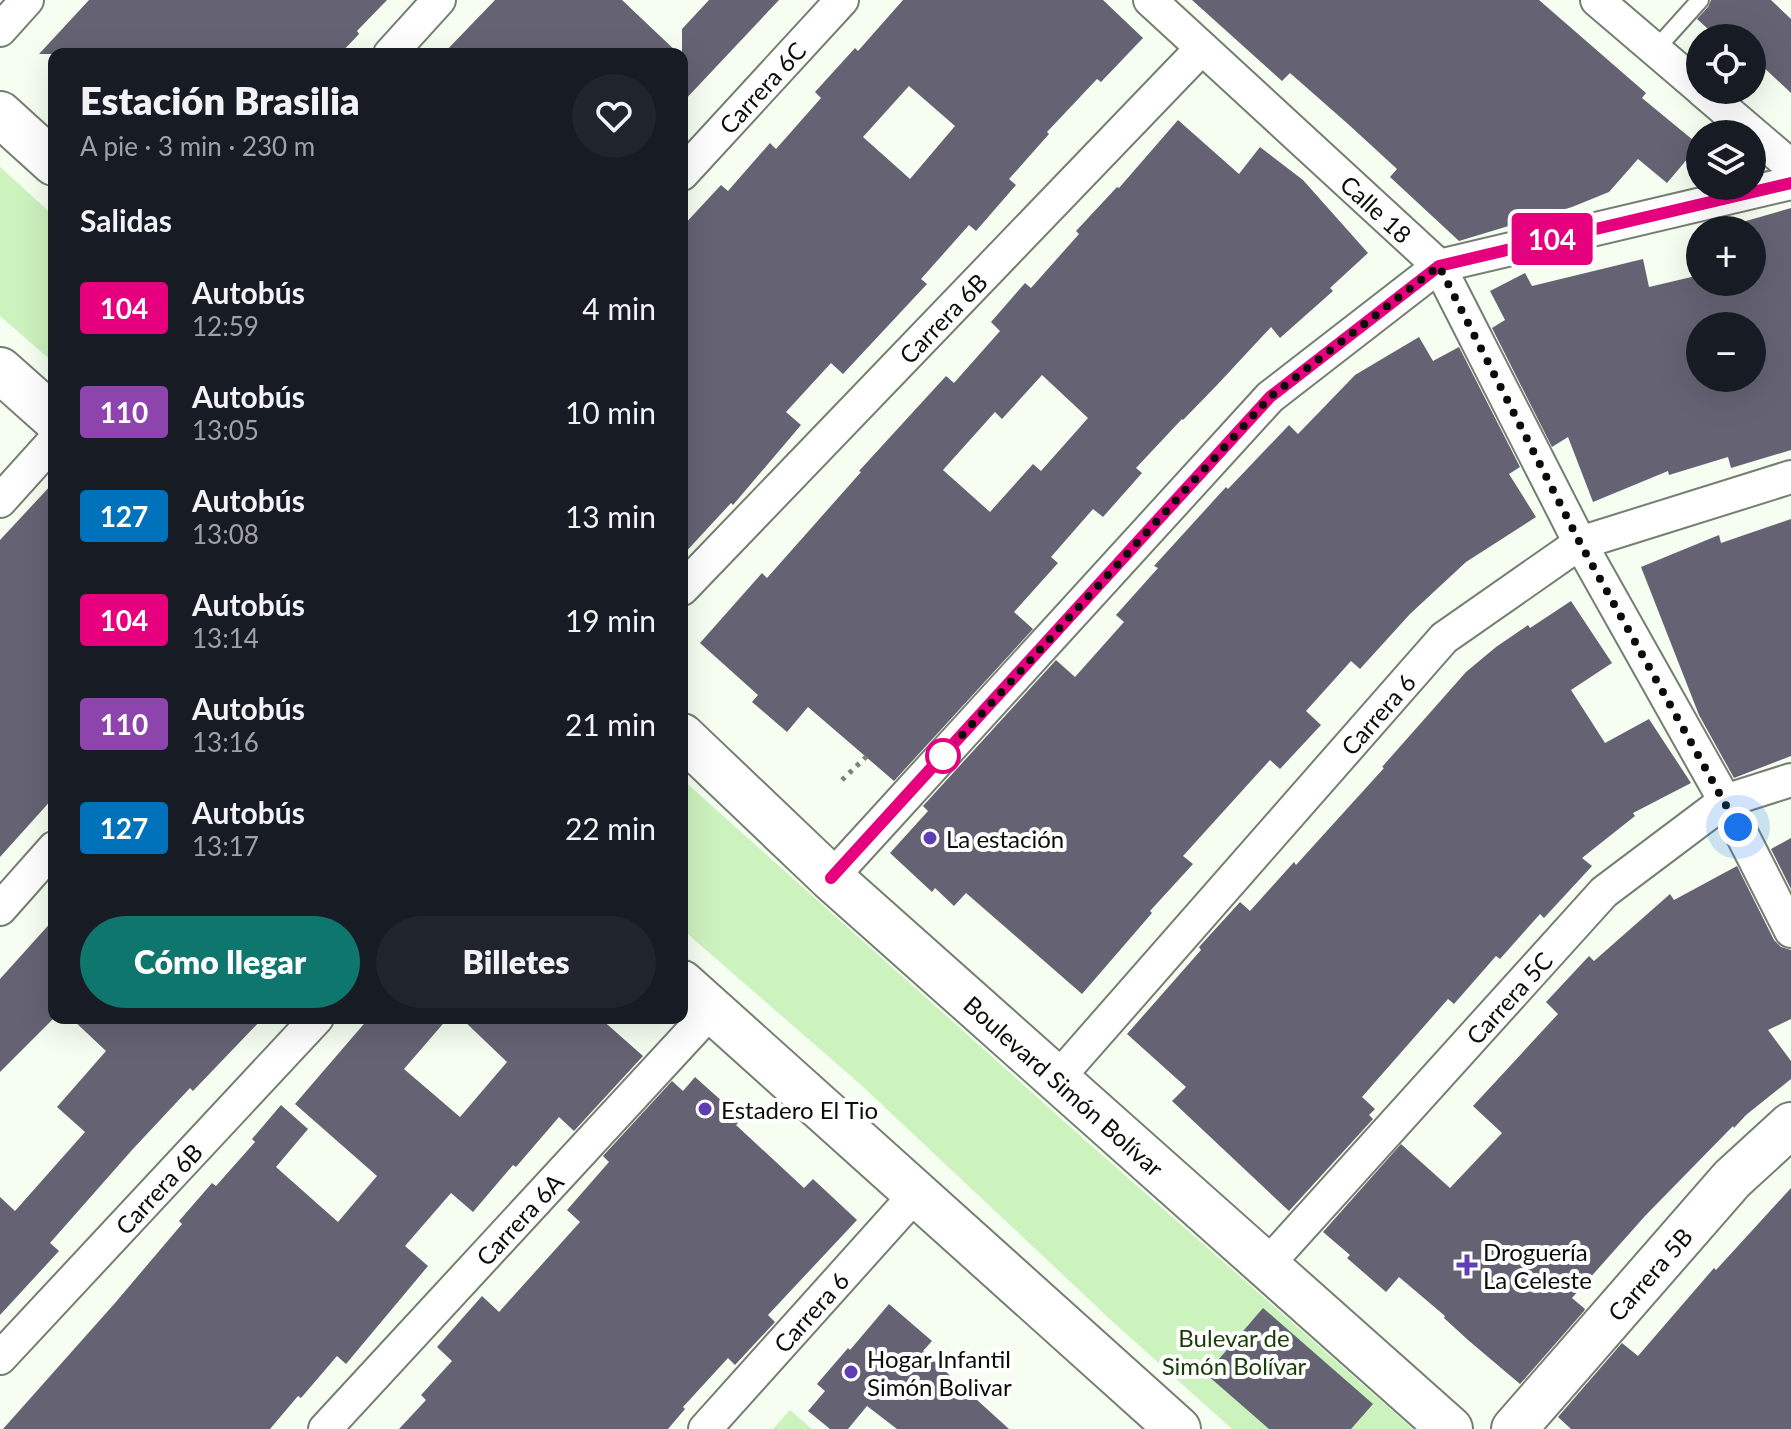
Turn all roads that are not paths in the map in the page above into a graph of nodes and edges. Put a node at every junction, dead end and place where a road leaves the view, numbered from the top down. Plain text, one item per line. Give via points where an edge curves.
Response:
1 (27, 0) edge
2 (439, 0) edge
3 (842, 0) edge
4 (1150, 0) edge
5 (1597, 0) edge
6 (1700, 0) edge
7 (0, 30) edge
8 (395, 48) edge
9 (1202, 48) junction
10 (1655, 50) junction
11 (1686, 76) edge
12 (1719, 104) edge
13 (0, 114) edge
14 (48, 158) edge
15 (1791, 166) edge
16 (688, 167) edge
17 (1791, 183) edge
18 (1439, 266) junction
19 (0, 370) edge
20 (48, 413) edge
21 (48, 448) edge
22 (1791, 477) edge
23 (0, 501) edge
24 (1580, 543) junction
25 (688, 583) edge
26 (688, 742) edge
27 (1791, 780) edge
28 (1725, 801) junction
29 (48, 855) edge
30 (831, 878) junction
31 (0, 909) edge
32 (1791, 931) edge
33 (697, 996) edge
34 (311, 1024) edge
35 (673, 1024) edge
36 (1057, 1079) junction
37 (1791, 1125) edge
38 (916, 1194) junction
39 (1266, 1266) junction
40 (0, 1358) edge
41 (325, 1429) edge
42 (705, 1429) edge
43 (1178, 1429) edge
44 (1450, 1429) edge
45 (1514, 1429) edge

1 - 7 street
2 - 8 street
3 - 16 street, Carrera 6C
4 - 9 street, Calle 18
5 - 10 street
6 - 10 lane
9 - 18 street, Calle 18
9 - 25 street, Carrera 6B
10 - 11 street
12 - 15 street
13 - 14 main road
17 - 18 street
18 - 24 street, Calle 18
18 - 30 street via 1270,397
19 - 20 main road
21 - 23 street
22 - 24 street, Carrera 6
24 - 28 street, Calle 18
24 - 36 street, Carrera 6 via 1444,638
26 - 30 main road, Boulevard Simón Bolívar
27 - 28 street, Carrera 5C
28 - 32 street, Calle 18
28 - 39 street, Carrera 5C via 1604,892
29 - 31 street
30 - 36 main road, Boulevard Simón Bolívar
33 - 38 main road
34 - 40 street, Carrera 6B
35 - 41 street, Carrera 6A
36 - 39 main road, Boulevard Simón Bolívar
37 - 45 main road, Carrera 5B via 1732,1179
38 - 42 street, Carrera 6
38 - 43 main road
39 - 44 main road, Boulevard Simón Bolívar

